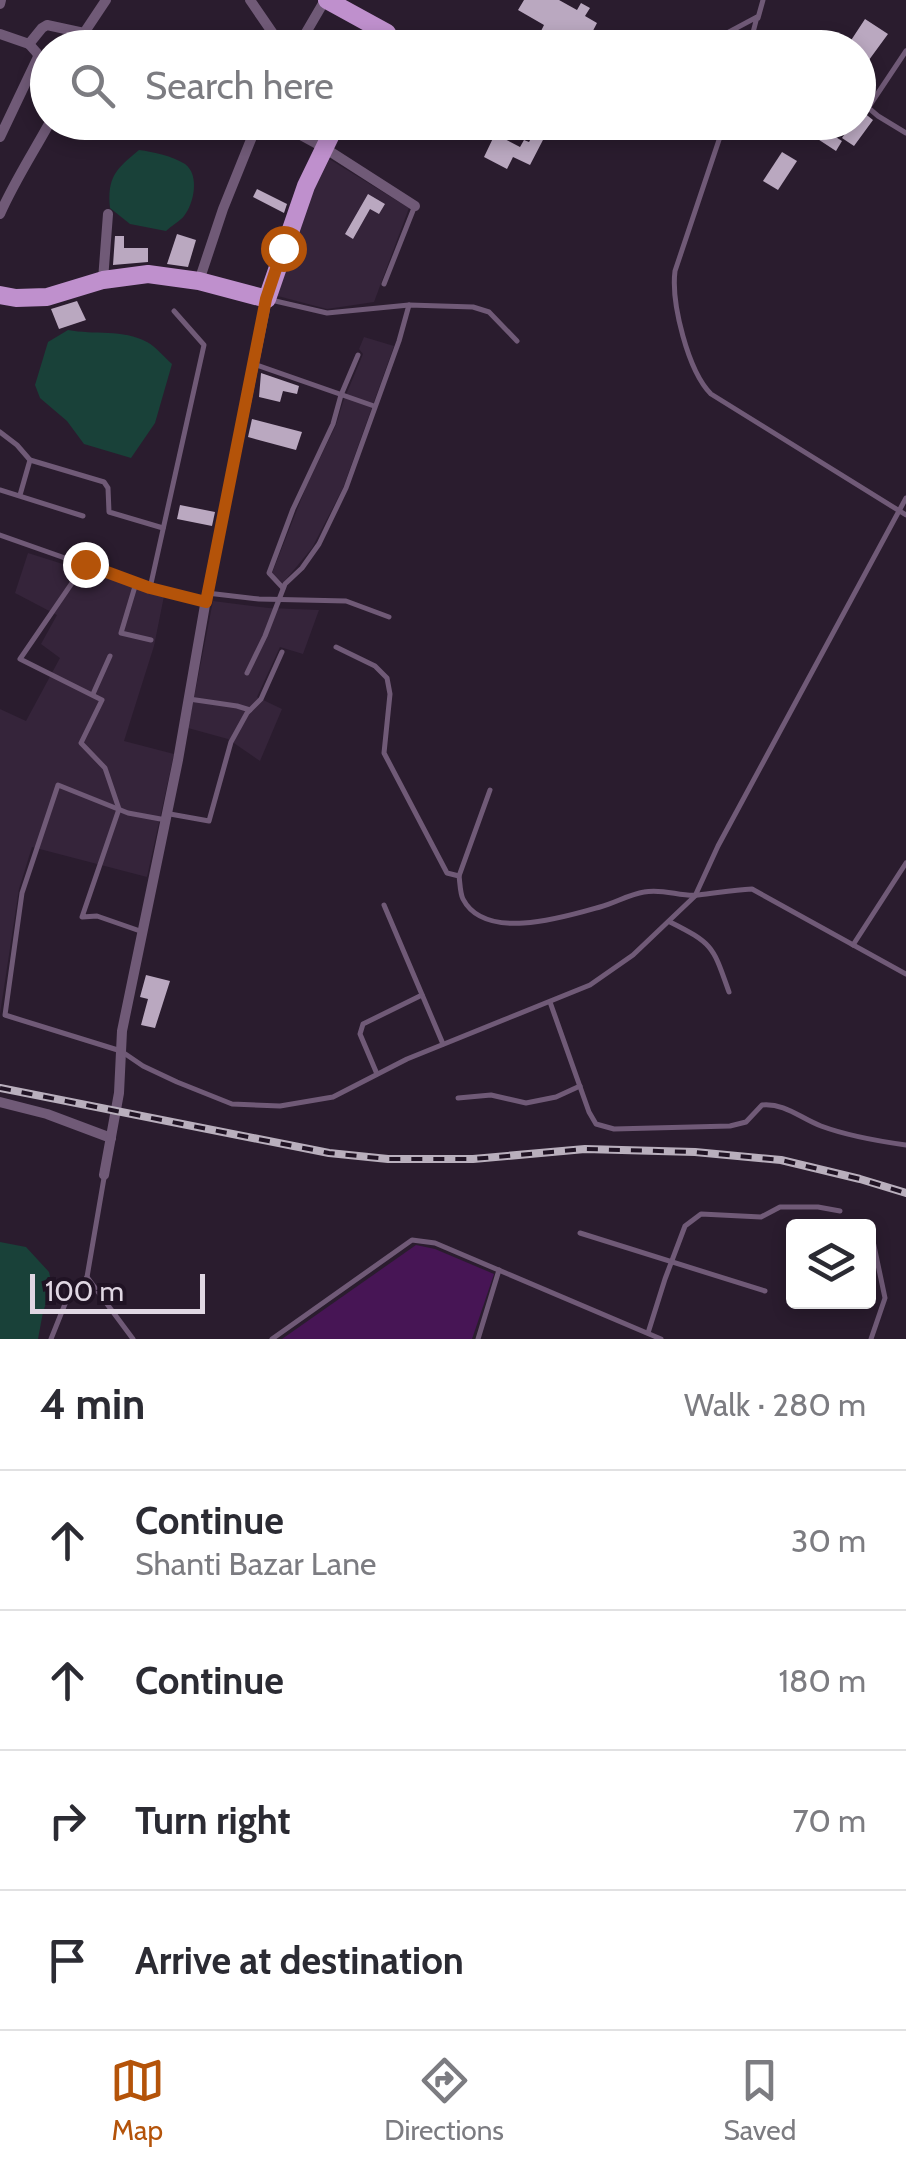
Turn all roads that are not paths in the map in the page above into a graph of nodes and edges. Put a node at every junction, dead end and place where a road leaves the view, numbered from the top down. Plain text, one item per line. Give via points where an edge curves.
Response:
1 (106, 0) edge
2 (250, 0) edge
3 (326, 0) edge
4 (764, 0) edge
5 (758, 18) junction
6 (42, 30) edge
7 (73, 30) edge
8 (85, 30) edge
9 (271, 30) edge
10 (308, 30) edge
11 (368, 30) edge
12 (735, 30) edge
13 (754, 30) edge
14 (0, 34) edge
15 (29, 44) edge
16 (906, 51) edge
17 (30, 79) edge
18 (876, 96) edge
19 (876, 113) edge
20 (906, 133) edge
21 (0, 137) edge
22 (41, 140) edge
23 (251, 140) edge
24 (309, 140) edge
25 (327, 140) edge
26 (720, 140) edge
27 (323, 148) junction
28 (415, 206) joint
29 (0, 214) edge
30 (108, 214) dead end
31 (103, 280) junction
32 (199, 281) junction
33 (384, 284) dead end
34 (0, 295) edge
35 (266, 299) junction
36 (409, 304) junction
37 (174, 311) dead end
38 (517, 341) dead end
39 (358, 354) dead end
40 (254, 364) junction
41 (341, 395) junction
42 (374, 406) junction
43 (0, 432) edge
44 (30, 460) junction
45 (0, 490) edge
46 (20, 494) junction
47 (906, 498) edge
48 (898, 510) junction
49 (906, 515) edge
50 (83, 516) dead end
51 (163, 528) junction
52 (0, 535) edge
53 (85, 564) junction
54 (137, 582) junction
55 (150, 588) junction
56 (284, 588) junction
57 (206, 598) junction
58 (278, 598) junction
59 (389, 617) dead end
60 (151, 640) dead end
61 (336, 647) dead end
62 (282, 652) dead end
63 (110, 656) dead end
64 (246, 674) dead end
65 (93, 695) junction
66 (188, 699) junction
67 (250, 710) junction
68 (490, 790) dead end
69 (119, 810) junction
70 (166, 817) junction
71 (906, 863) edge
72 (459, 876) junction
73 (695, 896) junction
74 (384, 905) dead end
75 (668, 922) junction
76 (143, 932) junction
77 (854, 945) junction
78 (906, 974) edge
79 (729, 992) dead end
80 (422, 994) junction
81 (550, 1001) junction
82 (443, 1044) junction
83 (121, 1052) junction
84 (377, 1074) junction
85 (580, 1086) junction
86 (458, 1098) dead end
87 (0, 1102) edge
88 (110, 1138) junction
89 (906, 1145) edge
90 (104, 1175) joint
91 (840, 1211) dead end
92 (580, 1233) dead end
93 (876, 1255) edge
94 (671, 1261) junction
95 (499, 1270) junction
96 (87, 1277) junction
97 (765, 1291) dead end
98 (648, 1333) junction
99 (51, 1339) edge
100 (133, 1339) edge
101 (272, 1339) edge
102 (478, 1339) edge
103 (661, 1339) edge
104 (871, 1339) edge

1 - 8 street
2 - 9 street
3 - 10 street
3 - 11 main road
4 - 5 lane
5 - 12 lane
5 - 13 lane
6 - 7 street
14 - 15 street
16 - 18 lane
17 - 21 street
19 - 20 lane
22 - 29 street
23 - 32 street
24 - 27 street
25 - 27 main road
26 - 48 lane via 673,285 694,370 712,394
27 - 28 street
27 - 35 main road
28 - 33 lane
30 - 31 street
31 - 32 main road via 148,274
31 - 34 main road via 47,297
32 - 35 main road
35 - 36 lane via 327,313
35 - 40 street
36 - 38 lane via 489,312
36 - 42 lane
37 - 51 lane via 204,345
39 - 41 lane
40 - 41 lane
40 - 57 street
41 - 42 lane
41 - 56 lane via 270,574
42 - 56 lane via 346,488 318,544
43 - 44 lane
44 - 46 lane
44 - 51 lane via 102,480 109,512
45 - 46 lane
46 - 50 lane
47 - 48 lane
48 - 49 lane
48 - 73 lane
51 - 55 lane
52 - 53 lane
53 - 54 lane
53 - 65 lane via 20,659
54 - 55 lane
54 - 60 lane via 122,632
55 - 57 lane
56 - 58 lane
57 - 58 lane
57 - 66 street
58 - 59 lane via 346,601
58 - 64 lane
61 - 72 lane via 387,678 384,753 447,873
62 - 67 lane
63 - 65 lane
65 - 69 lane via 102,700 81,743 105,768
66 - 67 lane
66 - 70 street
67 - 70 lane via 231,742 209,821
68 - 72 lane
69 - 70 lane
69 - 76 lane via 82,916
69 - 83 lane via 58,786 22,894 5,1015
70 - 76 street
71 - 77 lane
72 - 73 lane via 462,898 480,917 509,924 548,920 644,892
73 - 75 lane
73 - 77 lane via 752,889
74 - 80 lane
75 - 79 lane via 714,952
75 - 81 lane via 590,984
76 - 83 street
77 - 78 lane
80 - 82 lane
80 - 84 lane via 362,1024
81 - 82 lane
81 - 85 lane
82 - 84 lane
83 - 84 lane via 232,1104 280,1106 333,1097
83 - 88 street
85 - 86 lane via 526,1103 491,1095
85 - 89 lane via 596,1124 614,1129 730,1126 746,1122 762,1105 776,1104 820,1126
87 - 88 street
88 - 90 street
90 - 96 lane
91 - 94 lane via 780,1207 760,1216 701,1214 686,1226
92 - 94 lane
93 - 104 lane via 885,1298
94 - 97 lane
94 - 98 lane
95 - 98 lane
95 - 101 lane via 412,1240
95 - 102 lane
96 - 99 lane via 65,1304
96 - 100 lane
98 - 103 lane

